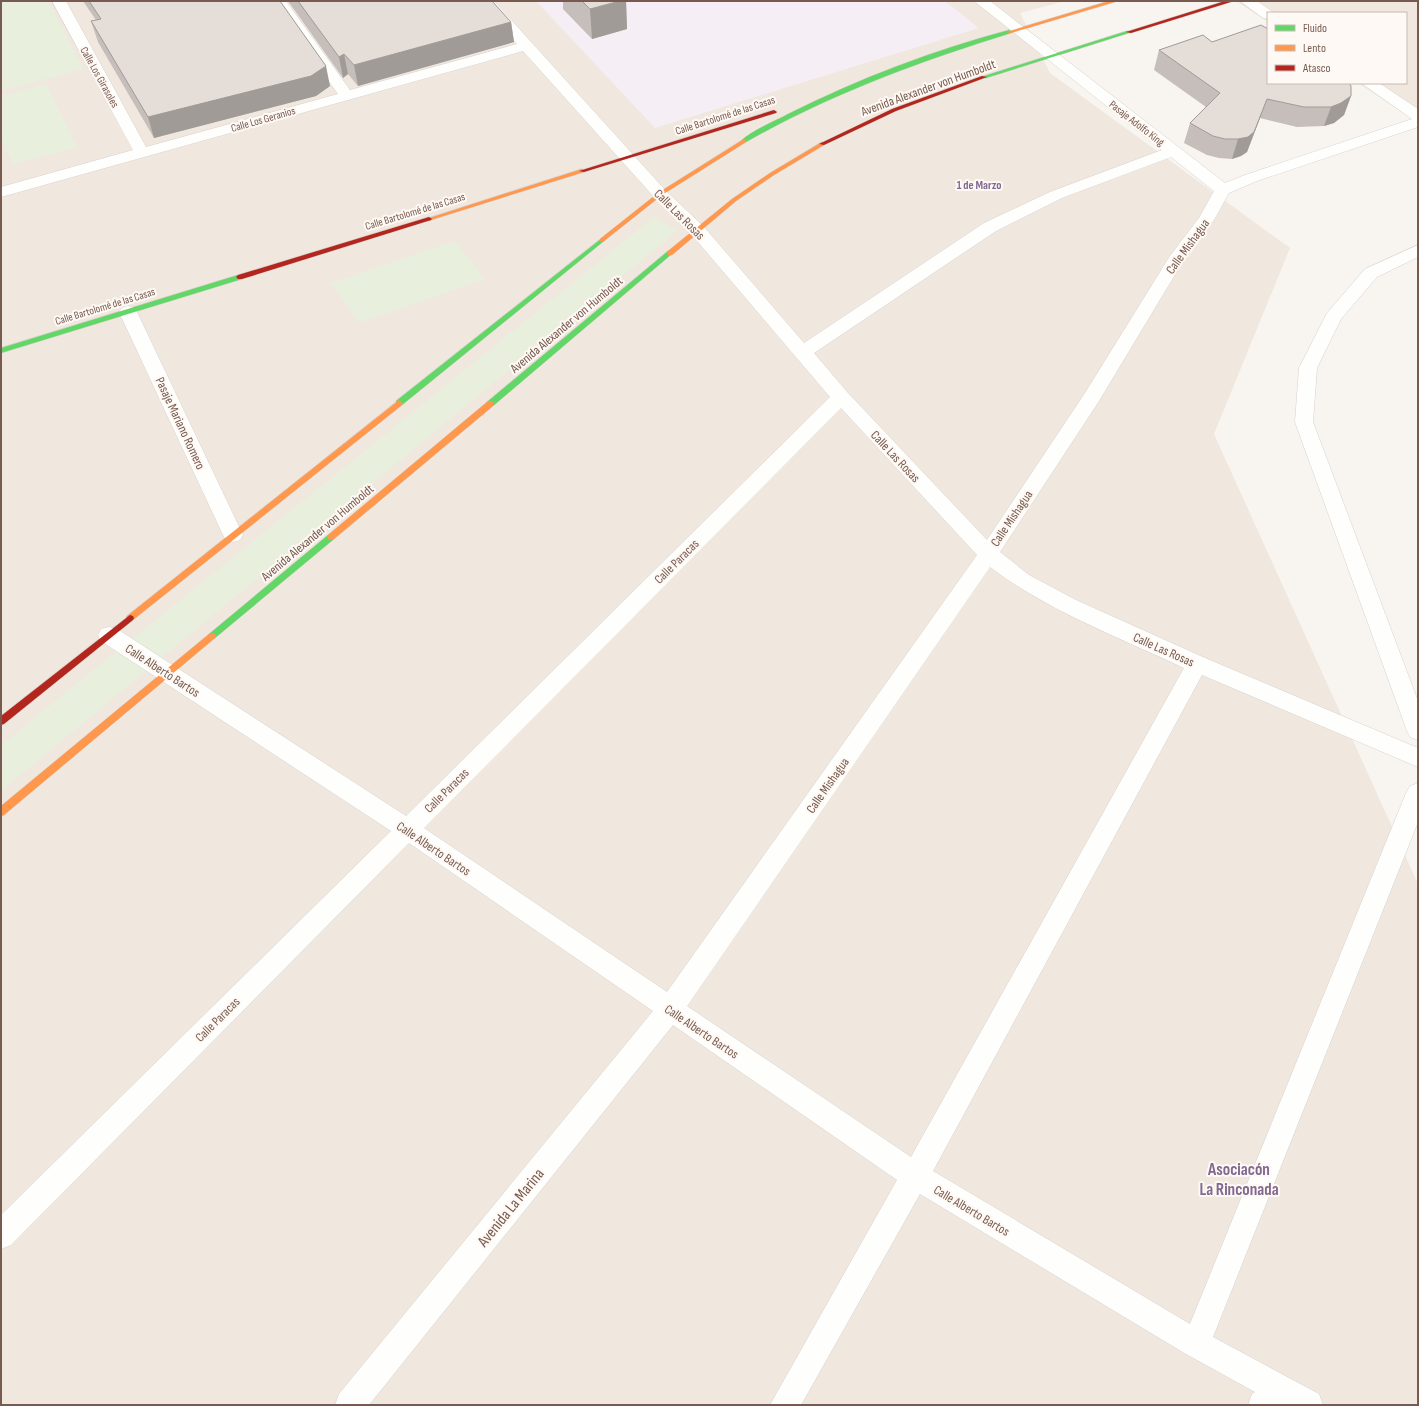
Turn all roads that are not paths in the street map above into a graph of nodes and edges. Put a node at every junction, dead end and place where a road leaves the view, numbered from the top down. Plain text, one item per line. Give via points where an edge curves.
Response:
1 (59, 1) edge
2 (279, 1) edge
3 (486, 1) edge
4 (981, 1) edge
5 (1115, 1) edge
6 (1230, 1) edge
7 (1247, 1) edge
8 (1267, 14) edge
9 (1018, 30) junction
10 (526, 46) junction
11 (1051, 56) junction
12 (1370, 84) edge
13 (836, 93) junction
14 (347, 96) junction
15 (1418, 116) edge
16 (1418, 122) edge
17 (1174, 151) junction
18 (142, 153) junction
19 (627, 158) junction
20 (1223, 190) junction
21 (1, 192) edge
22 (660, 194) junction
23 (698, 231) junction
24 (1418, 250) edge
25 (128, 312) junction
26 (1, 351) edge
27 (803, 352) junction
28 (841, 397) junction
29 (233, 535) junction
30 (988, 554) junction
31 (109, 634) junction
32 (1197, 664) junction
33 (168, 673) junction
34 (1, 722) edge
35 (1418, 731) edge
36 (1418, 758) edge
37 (1418, 793) edge
38 (1, 812) edge
39 (407, 829) junction
40 (670, 1009) junction
41 (915, 1176) junction
42 (1, 1235) edge
43 (1196, 1344) junction
44 (1273, 1398) edge
45 (350, 1405) edge
46 (785, 1405) edge
47 (1308, 1405) edge

1 - 18 street, Calle Los Girasoles
2 - 14 street
3 - 10 street, Calle Las Rosas
4 - 9 street, Pasaje Adolfo King
5 - 9 main road, Avenida Alexander von Humboldt
6 - 11 main road, Avenida Alexander von Humboldt
7 - 8 street
9 - 11 street, Pasaje Adolfo King
9 - 13 main road, Avenida Alexander von Humboldt via 932,57
10 - 14 street, Calle Los Geranios
10 - 19 street, Calle Las Rosas
11 - 17 street, Pasaje Adolfo King
11 - 23 main road, Avenida Alexander von Humboldt via 894,110 862,124 764,179 734,200
12 - 15 street
13 - 19 main road, Calle Bartolomé de las Casas
13 - 22 main road, Avenida Alexander von Humboldt via 769,126
14 - 18 street, Calle Los Geranios
16 - 20 street via 1258,175
17 - 20 street, Pasaje Adolfo King
17 - 27 street via 1056,195 990,227
18 - 21 street, Calle Los Geranios
19 - 22 street, Calle Las Rosas
19 - 25 main road, Calle Bartolomé de las Casas
20 - 30 street, Calle Mishagua via 1206,220 1178,256 1092,397
22 - 23 street, Calle Las Rosas
22 - 29 main road, Avenida Alexander von Humboldt
23 - 27 street, Calle Las Rosas
23 - 33 main road, Avenida Alexander von Humboldt
24 - 35 street via 1371,273 1333,317 1308,368 1304,422
25 - 26 main road, Calle Bartolomé de las Casas
25 - 29 street, Pasaje Mariano Romero
27 - 28 street, Calle Las Rosas
28 - 30 street, Calle Las Rosas
28 - 39 street, Calle Paracas
29 - 31 main road, Avenida Alexander von Humboldt
30 - 32 street, Calle Las Rosas via 1022,580 1069,606
30 - 40 street, Calle Mishagua
31 - 33 street, Calle Alberto Bartos
31 - 34 main road, Avenida Alexander von Humboldt
32 - 36 street, Calle Las Rosas
32 - 41 street
33 - 38 main road, Avenida Alexander von Humboldt
33 - 39 street, Calle Alberto Bartos
37 - 43 street
39 - 40 street, Calle Alberto Bartos
39 - 42 street, Calle Paracas
40 - 41 street, Calle Alberto Bartos
40 - 45 street, Avenida La Marina
41 - 43 street, Calle Alberto Bartos
41 - 46 street
43 - 44 street, Calle Alberto Bartos
44 - 47 street, Calle Alberto Bartos

